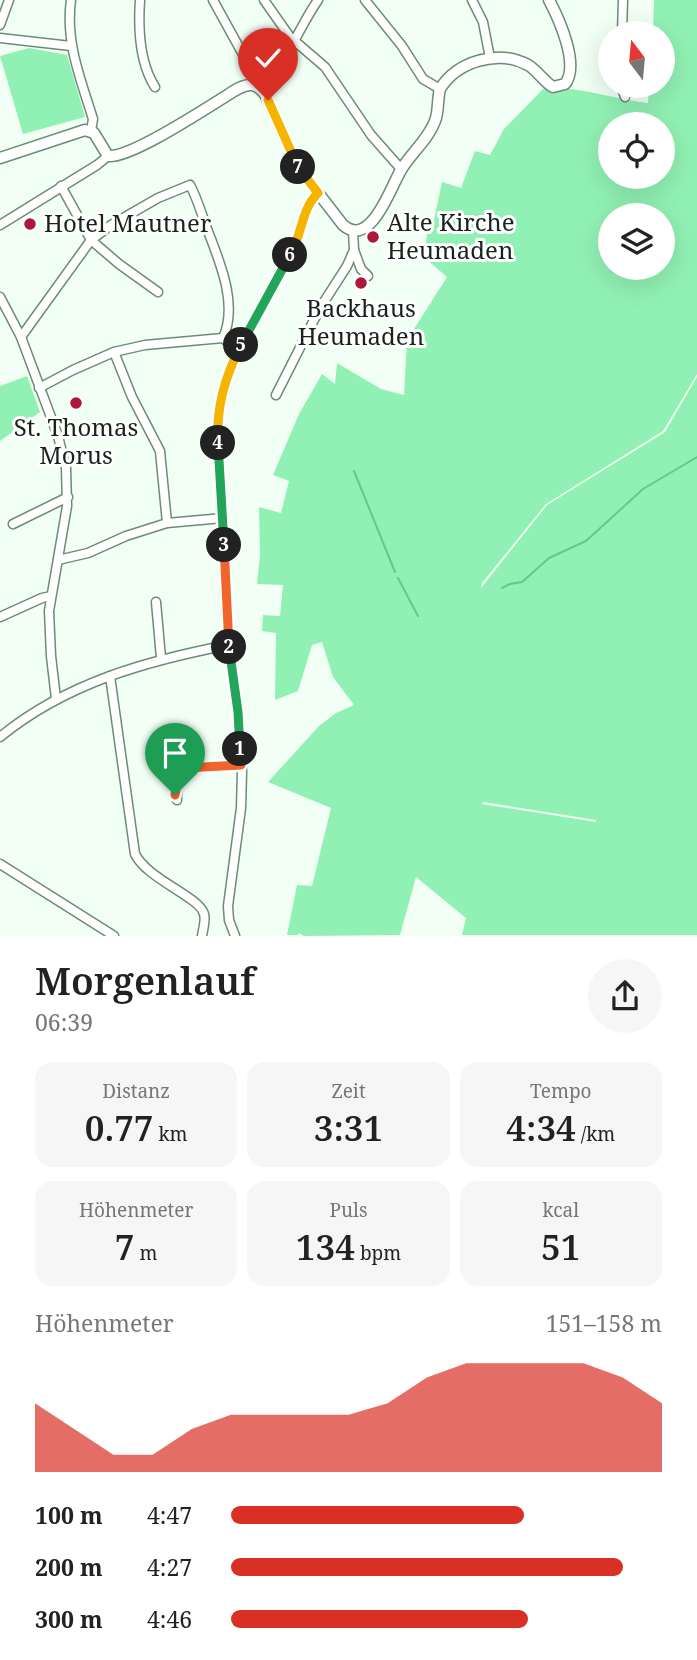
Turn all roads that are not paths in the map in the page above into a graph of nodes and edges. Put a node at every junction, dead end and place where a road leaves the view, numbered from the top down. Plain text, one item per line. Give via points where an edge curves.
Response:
1 (9, 0) edge
2 (71, 0) edge
3 (140, 0) edge
4 (213, 0) edge
5 (264, 0) edge
6 (318, 0) edge
7 (366, 0) edge
8 (472, 0) edge
9 (549, 0) edge
10 (623, 0) edge
11 (622, 21) edge
12 (0, 25) edge
13 (0, 38) edge
14 (295, 39) junction
15 (71, 46) junction
16 (490, 58) junction
17 (155, 87) dead end
18 (258, 87) junction
19 (440, 89) junction
20 (91, 131) junction
21 (108, 156) junction
22 (0, 158) edge
23 (401, 169) junction
24 (61, 186) junction
25 (318, 193) junction
26 (0, 225) edge
27 (353, 231) junction
28 (92, 240) junction
29 (354, 250) junction
30 (368, 276) dead end
31 (158, 292) dead end
32 (0, 297) edge
33 (22, 337) junction
34 (223, 338) junction
35 (238, 351) junction
36 (114, 352) junction
37 (39, 388) junction
38 (276, 395) dead end
39 (68, 497) junction
40 (223, 518) junction
41 (167, 523) junction
42 (13, 524) dead end
43 (58, 561) junction
44 (51, 596) junction
45 (156, 602) dead end
46 (0, 617) edge
47 (228, 645) junction
48 (162, 658) junction
49 (110, 676) junction
50 (56, 699) junction
51 (160, 735) dead end
52 (0, 737) edge
53 (241, 765) junction
54 (185, 768) junction
55 (177, 800) dead end
56 (0, 864) edge
57 (114, 936) edge
58 (202, 936) edge
59 (235, 936) edge

1 - 12 street
2 - 15 street
3 - 17 street via 142,54
4 - 18 street
5 - 14 street
6 - 14 street
7 - 19 street via 423,79
8 - 16 street via 483,22
9 - 16 street via 570,61 565,84 553,87 519,61
10 - 11 street
13 - 15 street
14 - 18 street
14 - 23 street via 325,67 371,135
15 - 20 street via 93,120
16 - 19 street via 465,66
18 - 21 street via 238,89 147,142 119,156
18 - 25 street via 272,107 298,167
19 - 23 street via 437,118 430,133
20 - 21 street
20 - 22 street via 78,131
21 - 24 street
23 - 27 street via 373,221
24 - 26 street
24 - 28 street
25 - 27 street
25 - 35 street via 307,205 296,245
27 - 29 street
28 - 31 street
28 - 33 street
28 - 34 street via 158,198 190,185 216,250 228,300 228,328
29 - 30 street via 360,269
29 - 38 street
32 - 33 street
33 - 37 street
34 - 35 street
34 - 36 street
35 - 40 street via 219,408
36 - 37 street
36 - 41 street via 160,452
37 - 39 street via 58,436
39 - 42 street
39 - 43 street
40 - 41 street
40 - 47 street
41 - 43 street
43 - 44 street
44 - 46 street
44 - 50 street via 49,630
45 - 48 street
47 - 48 street
47 - 53 street
48 - 49 street
49 - 50 street
49 - 58 street via 135,854 140,865 200,905 205,917
50 - 52 street
51 - 54 street
53 - 54 street
53 - 59 street via 241,808 228,906
54 - 55 street via 177,783
56 - 57 street

